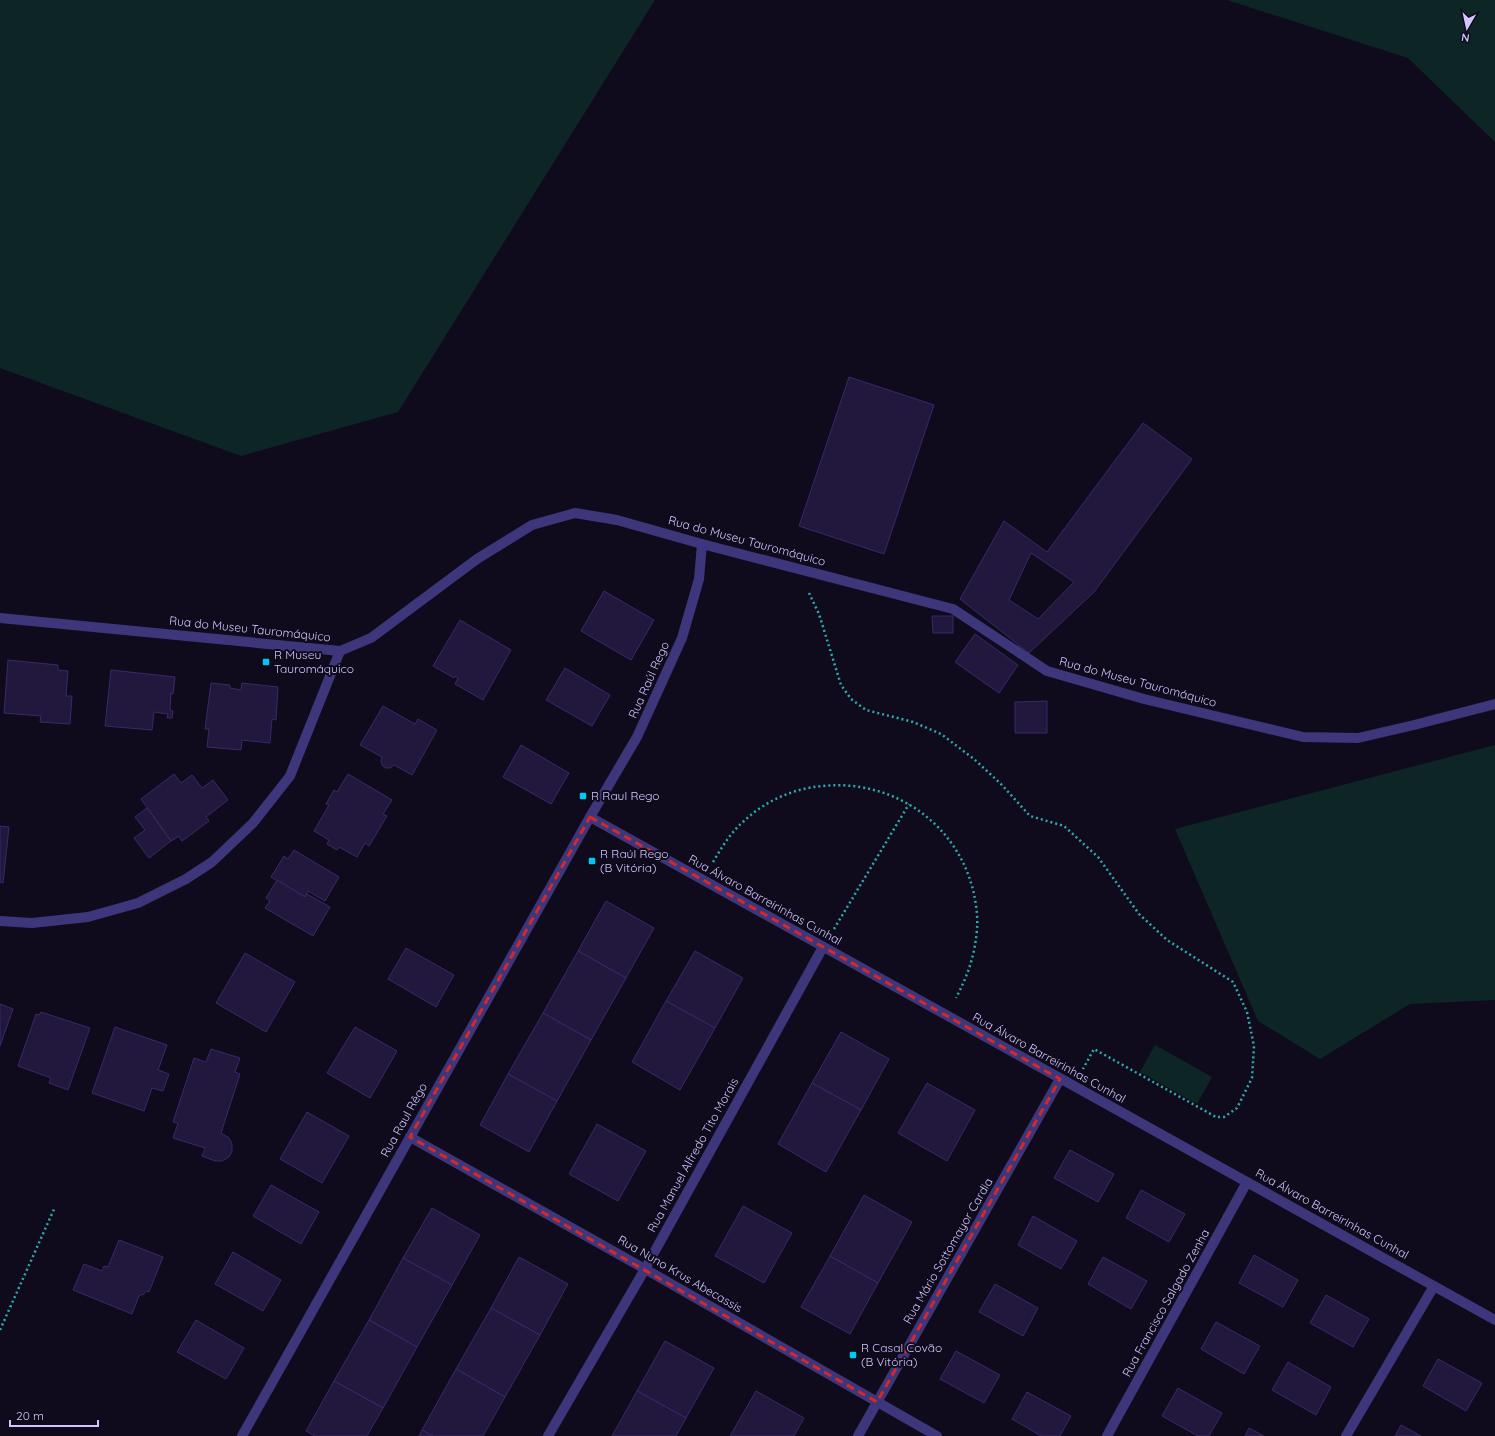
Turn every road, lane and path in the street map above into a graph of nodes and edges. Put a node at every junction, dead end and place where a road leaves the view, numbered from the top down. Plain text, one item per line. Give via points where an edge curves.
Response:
1 (702, 544) junction
2 (797, 569) junction
3 (0, 618) edge
4 (340, 651) junction
5 (1495, 704) edge
6 (909, 804) junction
7 (590, 817) junction
8 (702, 880) junction
9 (0, 921) edge
10 (823, 947) junction
11 (945, 1015) junction
12 (1060, 1079) junction
13 (1073, 1086) junction
14 (410, 1137) junction
15 (1247, 1182) junction
16 (55, 1207) dead end
17 (645, 1269) junction
18 (1434, 1286) junction
19 (1495, 1320) edge
20 (0, 1330) edge
21 (877, 1402) junction
22 (242, 1436) edge
23 (548, 1436) edge
24 (858, 1436) edge
25 (937, 1436) edge
26 (1107, 1436) edge
27 (1346, 1436) edge

1 - 2 street, Rua do Museu Tauromáquico
1 - 4 street, Rua do Museu Tauromáquico via 617,520 575,512 532,525 477,559 371,638
1 - 7 street, Rua Raúl Rego via 699,579 682,638 638,737
2 - 5 street, Rua do Museu Tauromáquico via 953,609 1047,670 1144,699 1303,737 1358,738
2 - 13 path via 819,614 841,685 851,700 866,710 913,722 941,734 974,759 1030,816 1064,826 1098,858 1139,914 1167,940 1233,982 1247,1012 1254,1046 1252,1078 1237,1108 1224,1117 1216,1117 1094,1050
3 - 4 street, Rua do Museu Tauromáquico
4 - 9 street via 290,776 254,823 212,862 186,879 138,903 88,917 32,923
6 - 8 path via 886,793 861,786 836,784 811,787 787,794 744,820 728,839
6 - 10 path
6 - 11 path via 929,818 946,835 960,856 970,879 976,903 977,928 974,952 967,976
7 - 8 street, Rua Álvaro Barreirinhas Cunhal
7 - 14 street, Rua Raul Rêgo
8 - 10 street, Rua Álvaro Barreirinhas Cunhal
10 - 11 street, Rua Álvaro Barreirinhas Cunhal
10 - 17 street, Rua Manuel Alfredo Tito Morais
11 - 12 street, Rua Álvaro Barreirinhas Cunhal
12 - 13 street, Rua Álvaro Barreirinhas Cunhal
12 - 21 street, Rua Mário Sottomayor Cardia
13 - 15 street, Rua Álvaro Barreirinhas Cunhal
14 - 17 street, Rua Nuno Krus Abecassis
14 - 22 street, Rua Raul Rêgo
15 - 18 street, Rua Álvaro Barreirinhas Cunhal
15 - 26 street, Rua Francisco Salgado Zenha
16 - 20 path
17 - 21 street, Rua Nuno Krus Abecassis
17 - 23 street, Rua Manuel Alfredo Tito Morais
18 - 19 street, Rua Álvaro Barreirinhas Cunhal
18 - 27 street
21 - 24 street, Rua Mário Sottomayor Cardia
21 - 25 street, Rua Nuno Krus Abecassis

